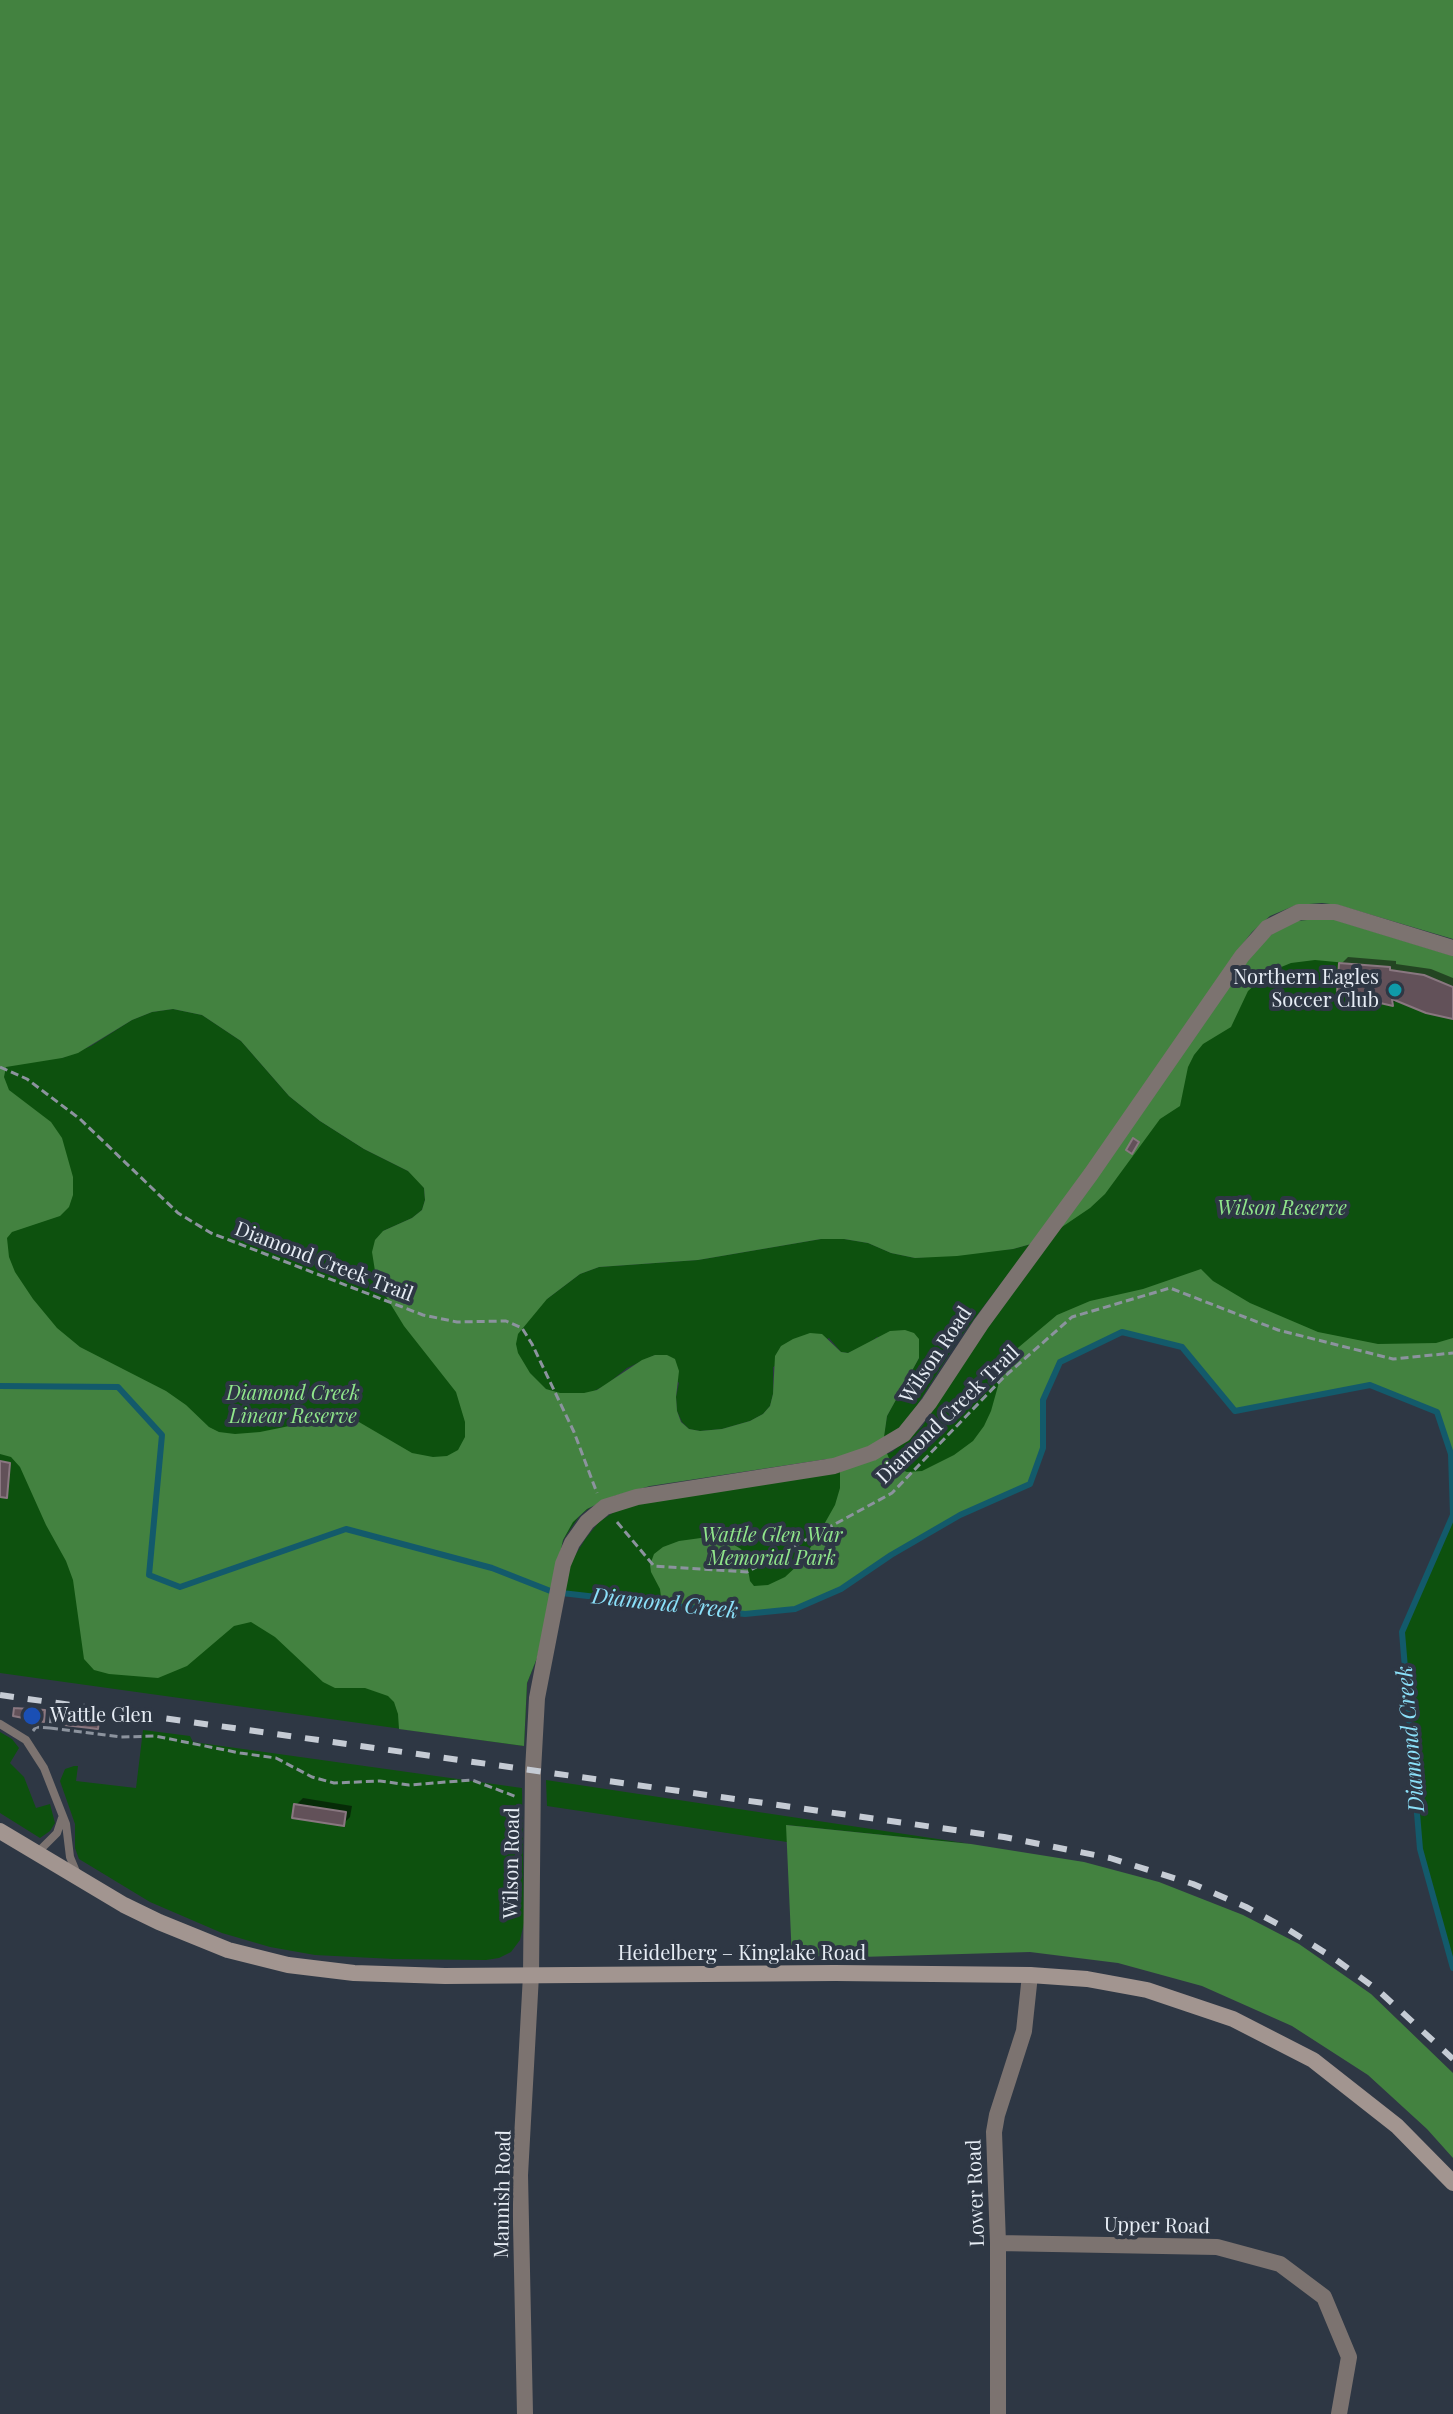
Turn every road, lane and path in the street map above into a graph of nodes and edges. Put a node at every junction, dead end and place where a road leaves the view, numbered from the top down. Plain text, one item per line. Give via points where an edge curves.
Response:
1 (1453, 948) edge
2 (0, 1067) edge
3 (1453, 1353) edge
4 (605, 1507) junction
5 (52, 1707) dead end
6 (0, 1724) edge
7 (50, 1728) junction
8 (26, 1740) junction
9 (533, 1796) junction
10 (61, 1809) junction
11 (0, 1831) edge
12 (37, 1853) junction
13 (79, 1879) junction
14 (531, 1975) junction
15 (1030, 1975) junction
16 (1453, 2183) edge
17 (998, 2243) junction
18 (525, 2414) edge
19 (998, 2414) edge
20 (1339, 2414) edge

1 - 4 street, Wilson Road via 1335,912 1299,912 1267,928 1235,965 904,1434 834,1466 651,1494
2 - 4 path, Diamond Creek Trail via 27,1079 80,1119 178,1213 211,1233 423,1315 457,1322 506,1321 522,1328
3 - 4 path, Diamond Creek Trail via 1393,1359 1278,1330 1170,1288 1072,1317 1004,1377 892,1493 747,1572 654,1566
4 - 9 street, Wilson Road via 576,1535 563,1564 535,1714
5 - 7 path
6 - 8 lane
7 - 8 path via 36,1727
7 - 9 path via 155,1736 276,1758 334,1783 472,1780 513,1796
8 - 10 lane
9 - 14 street, Wilson Road
10 - 12 lane via 60,1828
10 - 13 lane
11 - 12 main road, Heidelberg – Kinglake Road
12 - 13 main road, Heidelberg – Kinglake Road
13 - 14 main road, Heidelberg – Kinglake Road via 185,1934 272,1962 354,1973
14 - 15 main road, Heidelberg – Kinglake Road
14 - 18 street, Mannish Road via 520,2175
15 - 16 main road, Heidelberg – Kinglake Road via 1147,1990 1264,2033 1367,2099
15 - 17 street, Lower Road via 1024,2031 994,2132
17 - 19 street, Lower Road
17 - 20 street, Upper Road via 1217,2247 1280,2264 1324,2297 1349,2357

